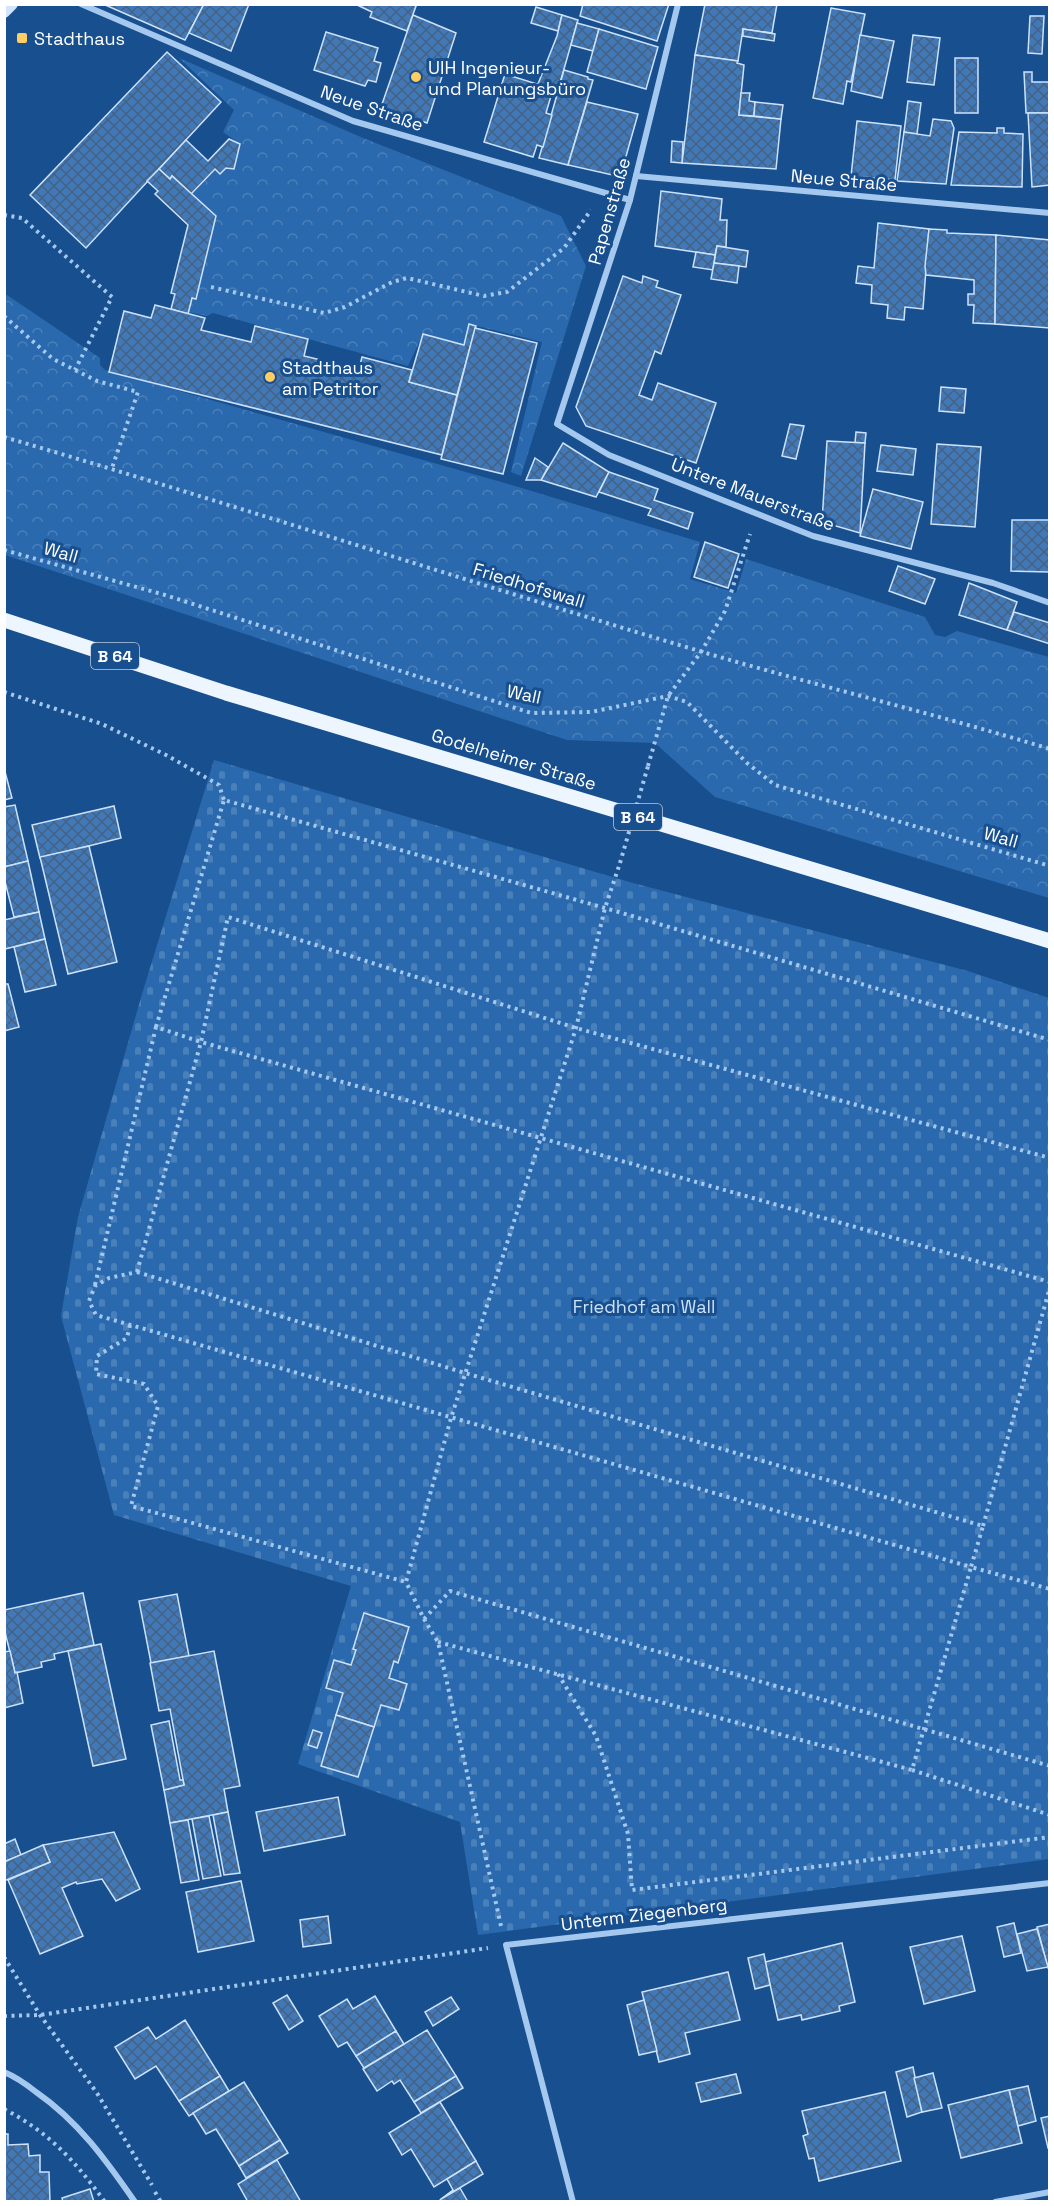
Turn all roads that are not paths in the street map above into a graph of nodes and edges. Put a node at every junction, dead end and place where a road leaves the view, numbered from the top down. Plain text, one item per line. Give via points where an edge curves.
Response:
1 (12, 4) edge
2 (81, 4) edge
3 (678, 4) edge
4 (4, 12) edge
5 (636, 176) junction
6 (630, 200) junction
7 (1050, 213) edge
8 (557, 423) joint
9 (1050, 603) edge
10 (4, 620) edge
11 (1050, 941) edge
12 (1050, 1883) edge
13 (4, 2072) edge
14 (1050, 2192) edge
15 (135, 2202) edge
16 (573, 2202) edge
17 (995, 2202) edge

1 - 4 main road
2 - 6 street, Neue Straße via 354,122
3 - 5 street, Papenstraße
5 - 6 street, Papenstraße
5 - 7 street, Neue Straße
6 - 8 street, Papenstraße
8 - 9 street, Untere Mauerstraße via 609,454 813,536 993,583
10 - 11 main road, Godelheimer Straße / B 64 via 226,693
12 - 16 street, Unterm Ziegenberg via 506,1945
13 - 15 street via 59,2108 101,2153
14 - 17 street

